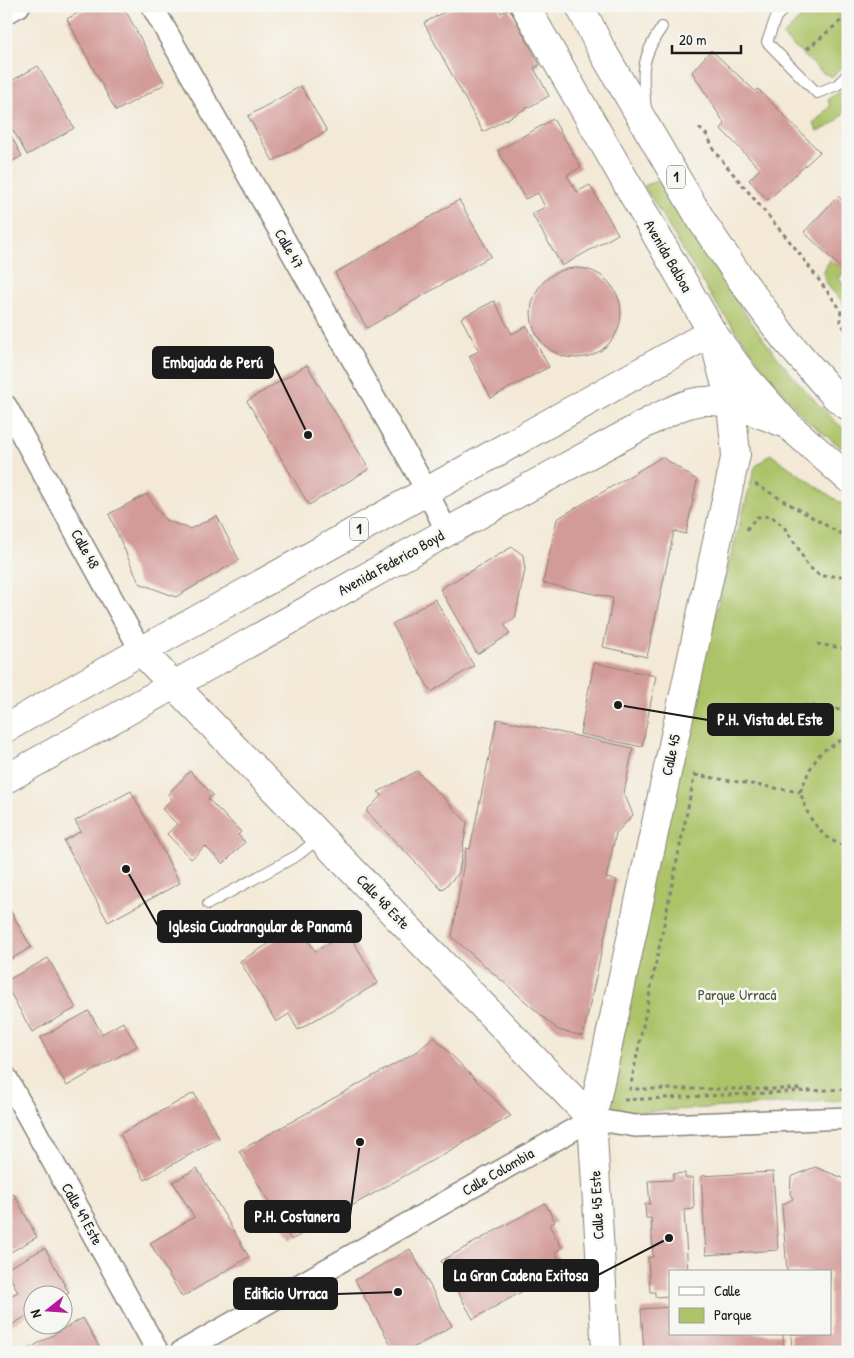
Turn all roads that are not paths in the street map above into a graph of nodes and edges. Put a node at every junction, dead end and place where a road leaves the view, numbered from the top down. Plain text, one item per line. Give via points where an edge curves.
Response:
1 (19, 6) edge
2 (152, 6) edge
3 (525, 6) edge
4 (566, 6) edge
5 (580, 6) edge
6 (787, 6) edge
7 (6, 13) edge
8 (662, 27) dead end
9 (600, 47) junction
10 (848, 74) edge
11 (648, 129) junction
12 (712, 332) junction
13 (844, 404) edge
14 (731, 405) junction
15 (6, 406) edge
16 (787, 424) junction
17 (848, 478) edge
18 (427, 491) junction
19 (447, 532) junction
20 (141, 651) junction
21 (174, 685) junction
22 (6, 728) edge
23 (6, 779) edge
24 (320, 837) junction
25 (208, 904) dead end
26 (6, 1076) edge
27 (848, 1118) edge
28 (592, 1119) junction
29 (158, 1352) edge
30 (181, 1352) edge
31 (606, 1352) edge

1 - 7 street
2 - 18 street, Calle 47
3 - 12 main road, Avenida Balboa
4 - 9 main road
5 - 9 main road, 1
6 - 10 lane via 776,16 767,42 817,93 837,85
8 - 11 lane via 650,44 642,74
9 - 11 main road, 1
11 - 13 main road, 1 via 740,278 785,339
12 - 14 main road, Calle 45
12 - 16 main road, Avenida Balboa via 745,377
12 - 18 main road, 1
14 - 16 main road, Avenida Federico Boyd
14 - 19 main road, Avenida Federico Boyd via 708,400 681,406
14 - 28 main road, Calle 45 via 736,454
15 - 20 street, Calle 48
16 - 17 main road, Avenida Balboa
18 - 19 street, Calle 47
18 - 20 main road, 1
19 - 21 main road, Avenida Federico Boyd
20 - 21 main road, Calle 48
20 - 22 main road, 1
21 - 23 main road, Avenida Federico Boyd
21 - 24 main road, Calle 48 Este
24 - 25 lane via 298,855
24 - 28 main road, Calle 48 Este
26 - 29 street, Calle 49 Este
27 - 28 street via 635,1126
28 - 30 street, Calle Colombia
28 - 31 main road, Calle 45 Este

